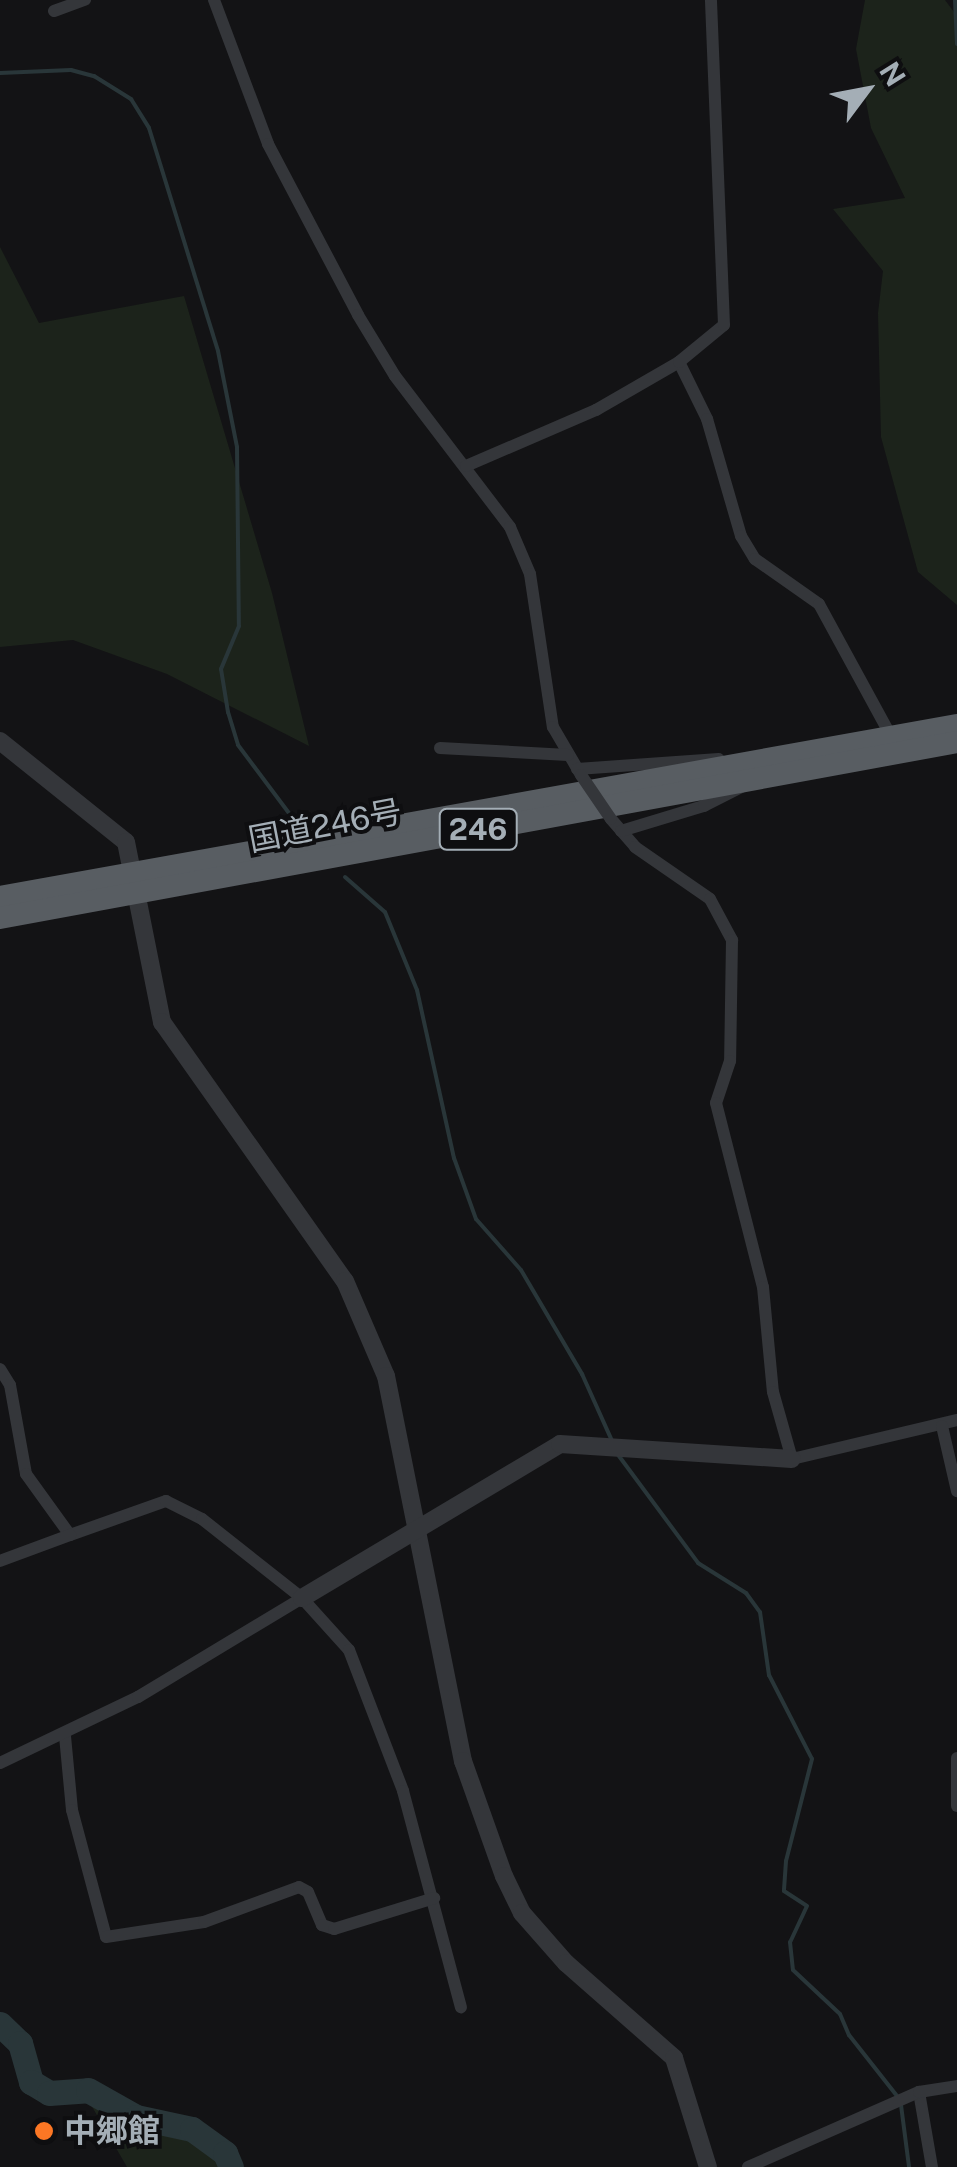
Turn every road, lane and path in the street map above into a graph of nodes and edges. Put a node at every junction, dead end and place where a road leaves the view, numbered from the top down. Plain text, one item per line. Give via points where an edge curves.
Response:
1 (85, 0) edge
2 (214, 0) edge
3 (711, 0) edge
4 (54, 11) dead end
5 (679, 362) junction
6 (466, 466) junction
7 (957, 725) edge
8 (892, 738) junction
9 (0, 742) edge
10 (957, 742) edge
11 (440, 748) dead end
12 (568, 754) junction
13 (757, 770) junction
14 (579, 772) junction
15 (621, 831) junction
16 (138, 880) junction
17 (0, 896) edge
18 (0, 918) edge
19 (0, 1369) edge
20 (957, 1420) edge
21 (942, 1426) junction
22 (792, 1459) junction
23 (957, 1491) edge
24 (422, 1532) junction
25 (70, 1535) junction
26 (0, 1561) edge
27 (302, 1598) junction
28 (65, 1736) junction
29 (957, 1758) edge
30 (0, 1763) edge
31 (956, 1797) edge
32 (434, 1898) junction
33 (461, 2008) dead end
34 (957, 2086) edge
35 (914, 2094) junction
36 (708, 2167) edge
37 (748, 2167) edge
38 (932, 2167) edge

1 - 4 street
2 - 6 street via 268,144 358,315
3 - 5 street via 724,324
5 - 6 street via 596,410
5 - 8 street via 707,420 741,536 755,558 819,604
6 - 12 street via 510,527 530,574 553,727
7 - 8 highway, 国道246号 / 246
8 - 13 highway, 国道246号 / 246
9 - 16 street via 110,824 126,842
10 - 13 highway, 国道246号 / 246
11 - 12 street
12 - 14 street
13 - 14 street
13 - 15 street via 736,794
13 - 16 highway, 国道246号 / 246
14 - 15 street, bridge
15 - 22 street via 710,898 732,940 730,1060 716,1103 763,1287 773,1392
16 - 17 highway, 国道246号 / 246
16 - 18 highway, 国道246号 / 246
16 - 24 street via 162,1022 322,1242 378,1353
19 - 25 street via 10,1385 26,1474
20 - 21 street
21 - 22 street
21 - 23 street
22 - 24 street via 560,1444
24 - 27 street
24 - 36 street via 464,1761 504,1876 522,1912 566,1962 674,2058
25 - 26 street
25 - 27 street via 166,1501 202,1519
27 - 28 street
27 - 32 street via 349,1650 394,1764
28 - 30 street
28 - 32 street via 72,1810 106,1937 204,1922 299,1887 308,1892 322,1925 334,1929
29 - 31 street
32 - 33 street
34 - 35 street
35 - 37 street
35 - 38 street

